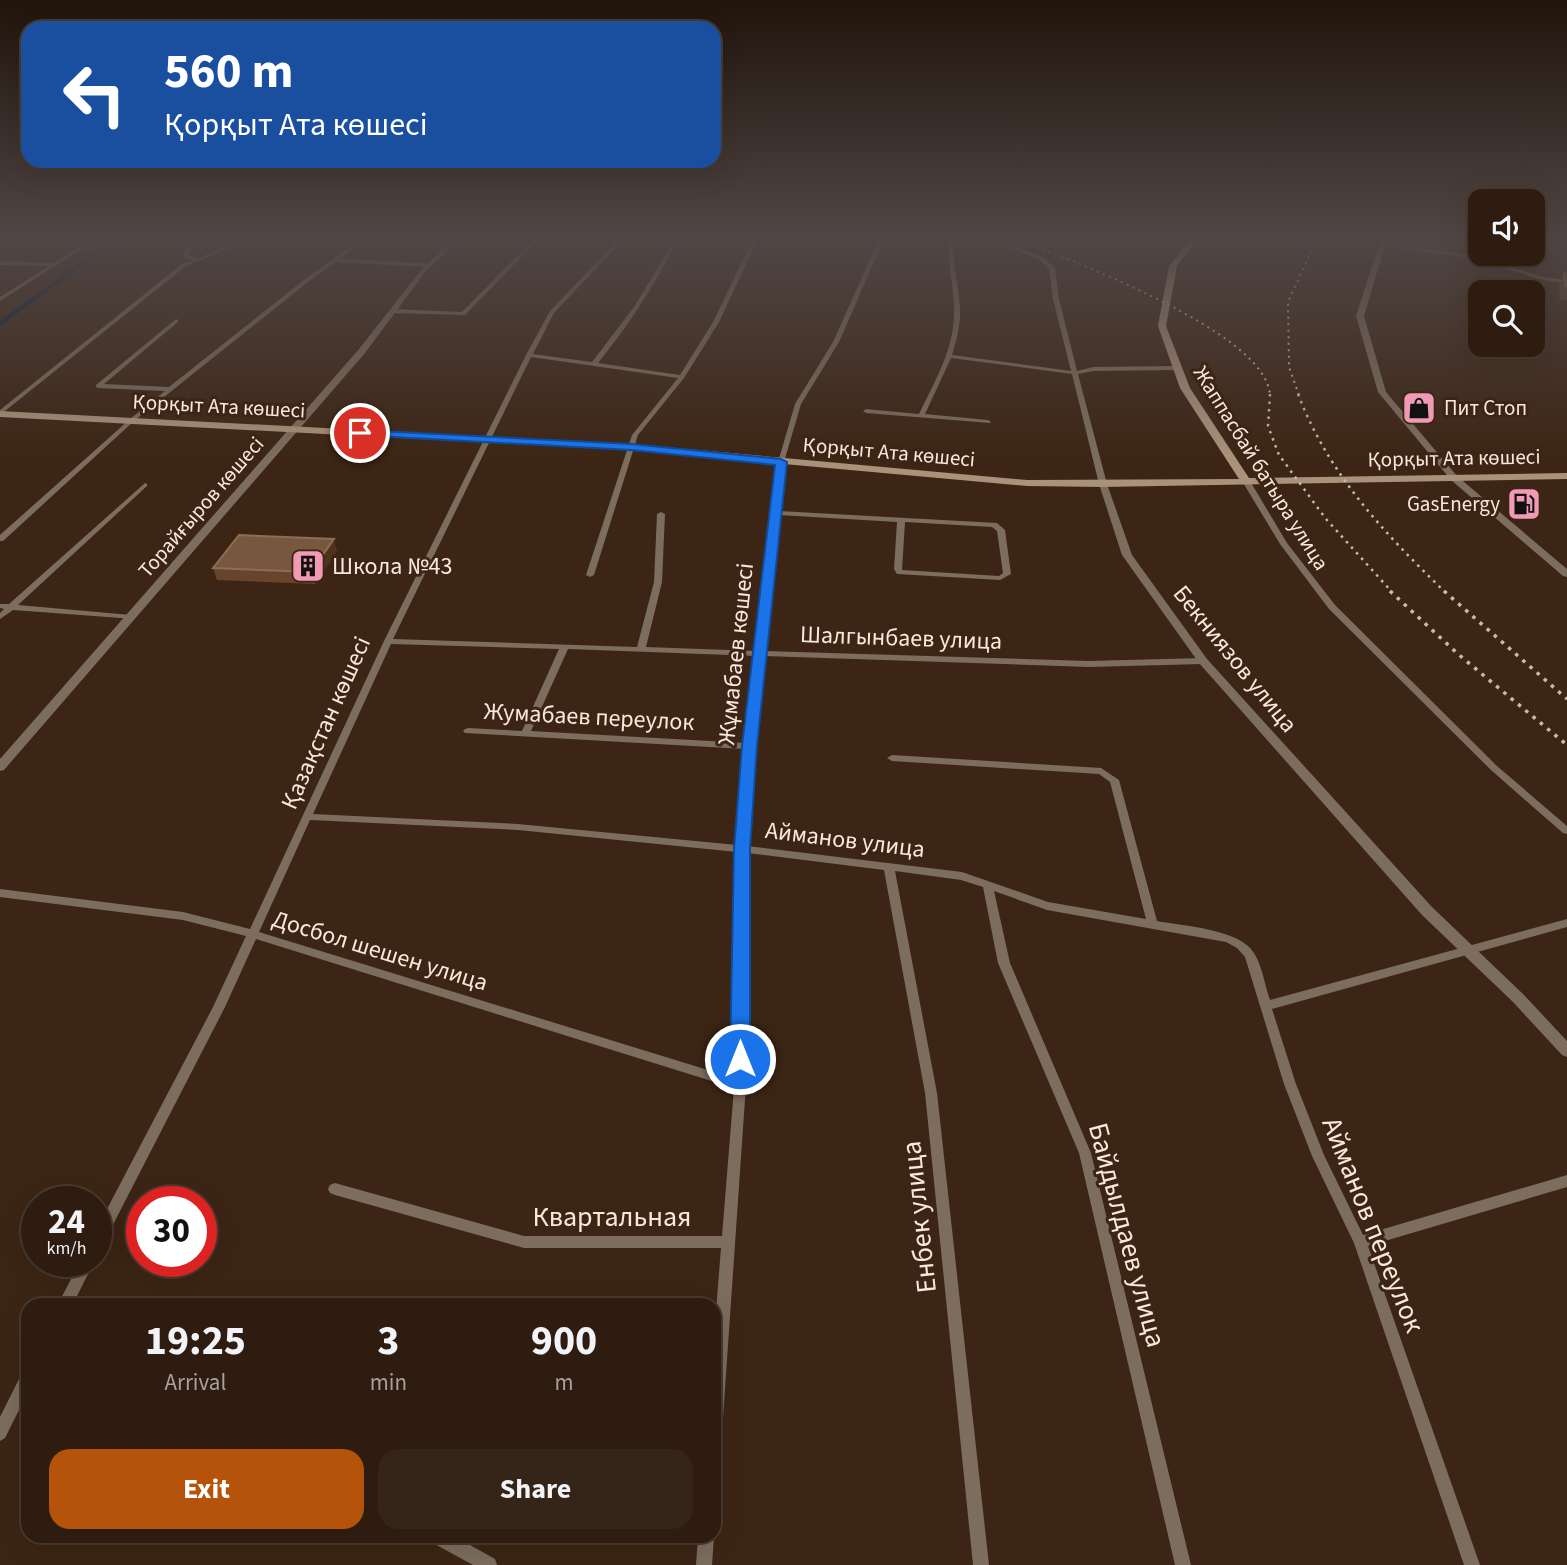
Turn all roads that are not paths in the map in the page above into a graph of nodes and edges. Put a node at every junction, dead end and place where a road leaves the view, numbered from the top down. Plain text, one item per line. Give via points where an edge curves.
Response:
1 (124, 312) edge
2 (265, 312) edge
3 (391, 312) edge
4 (416, 312) edge
5 (465, 312) edge
6 (552, 312) edge
7 (631, 312) edge
8 (721, 312) edge
9 (849, 312) edge
10 (956, 312) edge
11 (1059, 312) edge
12 (1165, 312) edge
13 (1361, 312) edge
14 (176, 321) dead end
15 (529, 355) junction
16 (949, 356) junction
17 (593, 365) junction
18 (1177, 368) junction
19 (1075, 373) junction
20 (682, 377) junction
21 (171, 389) junction
22 (866, 411) dead end
23 (0, 413) edge
24 (922, 415) junction
25 (132, 420) junction
26 (988, 422) dead end
27 (294, 429) junction
28 (488, 441) junction
29 (631, 447) junction
30 (781, 462) junction
31 (1567, 476) edge
32 (1454, 478) junction
33 (1246, 481) junction
34 (1103, 484) junction
35 (145, 485) dead end
36 (776, 513) junction
37 (661, 514) dead end
38 (901, 520) junction
39 (0, 539) edge
40 (1567, 574) edge
41 (590, 575) dead end
42 (0, 606) edge
43 (13, 607) junction
44 (0, 617) edge
45 (131, 617) junction
46 (388, 641) junction
47 (565, 646) junction
48 (641, 649) junction
49 (760, 653) junction
50 (1203, 661) junction
51 (468, 732) dead end
52 (525, 734) junction
53 (750, 746) junction
54 (892, 758) dead end
55 (0, 767) edge
56 (309, 817) junction
57 (1567, 831) edge
58 (742, 849) junction
59 (890, 867) junction
60 (988, 886) junction
61 (0, 893) edge
62 (1152, 923) junction
63 (1567, 923) edge
64 (253, 933) junction
65 (1241, 945) joint
66 (1469, 951) junction
67 (1266, 1006) junction
68 (1567, 1051) edge
69 (740, 1085) junction
70 (1567, 1181) edge
71 (335, 1189) dead end
72 (112, 1213) edge
73 (729, 1242) junction
74 (1360, 1242) junction
75 (79, 1277) edge
76 (68, 1298) edge
77 (721, 1343) edge
78 (21, 1391) edge
79 (0, 1433) edge
80 (450, 1543) edge
81 (706, 1543) edge
82 (489, 1565) edge
83 (704, 1565) edge
84 (981, 1565) edge
85 (1183, 1565) edge
86 (1472, 1565) edge

1 - 23 street
2 - 21 street
3 - 27 street, Торайғыров көшесі
4 - 5 street
6 - 15 street, Қазақстан көшесі
7 - 17 street
8 - 20 street
9 - 30 street, Жұмабаев көшесі via 798,404
10 - 16 street
11 - 19 street, Бекниязов улица
12 - 18 main road, Жаппасбай батыра улица via 1162,326
13 - 32 street via 1381,392
14 - 21 street via 98,386
15 - 17 street
15 - 28 street, Қазақстан көшесі
16 - 19 street
16 - 24 street
17 - 20 street
18 - 19 street
18 - 33 main road, Жаппасбай батыра улица via 1185,388
19 - 34 street, Бекниязов улица
20 - 29 street via 635,435
21 - 25 street
22 - 24 street
23 - 25 main road, Қорқыт Ата көшесі
24 - 26 street
25 - 27 main road, Қорқыт Ата көшесі
25 - 39 street
27 - 28 main road, Қорқыт Ата көшесі
27 - 45 street, Торайғыров көшесі
28 - 29 main road, Қорқыт Ата көшесі
28 - 46 street, Қазақстан көшесі
29 - 30 main road, Қорқыт Ата көшесі
29 - 41 street
30 - 34 main road, Қорқыт Ата көшесі via 1027,483
30 - 36 street, Жұмабаев көшесі
31 - 32 main road, Қорқыт Ата көшесі
32 - 33 main road, Қорқыт Ата көшесі
32 - 40 street
33 - 34 main road, Қорқыт Ата көшесі
33 - 57 street, Жаппасбай батыра улица via 1283,544 1332,607 1476,750
34 - 50 street, Бекниязов улица via 1127,555
35 - 43 street
36 - 38 street
36 - 49 street, Жұмабаев көшесі
37 - 48 street via 658,582
38 - 38 street via 999,527 1007,574 1000,578 900,572
42 - 43 street
43 - 44 street
43 - 45 street
45 - 55 street, Торайғыров көшесі
46 - 47 street, Шалгынбаев улица
46 - 56 street, Қазақстан көшесі
47 - 48 street, Шалгынбаев улица
47 - 52 street
48 - 49 street, Шалгынбаев улица
49 - 50 street, Шалгынбаев улица via 1089,664
49 - 53 street, Жұмабаев көшесі
50 - 66 street, Бекниязов улица via 1427,911
51 - 52 street, Жумабаев переулок
52 - 53 street, Жумабаев переулок
53 - 58 street, Жұмабаев көшесі
54 - 62 street via 1108,774 1114,780
56 - 58 street, Айманов улица via 518,827
56 - 64 street, Қазақстан көшесі
58 - 59 street, Айманов улица
58 - 69 street, Жұмабаев көшесі
59 - 60 street, Айманов улица via 962,876
59 - 84 street, Енбек улица via 931,1093
60 - 62 street, Айманов улица via 1047,906
60 - 85 street, Байдылдаев улица via 1004,963 1085,1153
61 - 64 street, Досбол шешен улица via 183,916
62 - 65 street, Айманов улица
63 - 66 street
64 - 69 street, Досбол шешен улица
64 - 72 street, Қазақстан көшесі
65 - 67 street, Айманов переулок via 1250,955
66 - 67 street
66 - 68 street, Бекниязов улица
67 - 74 street, Айманов переулок via 1318,1156
69 - 73 street, Жұмабаев көшесі
70 - 74 street
71 - 73 street, Квартальная via 524,1242
73 - 77 street, Жұмабаев көшесі
74 - 86 street, Айманов переулок
75 - 76 street
78 - 79 street
80 - 82 street
81 - 83 street

